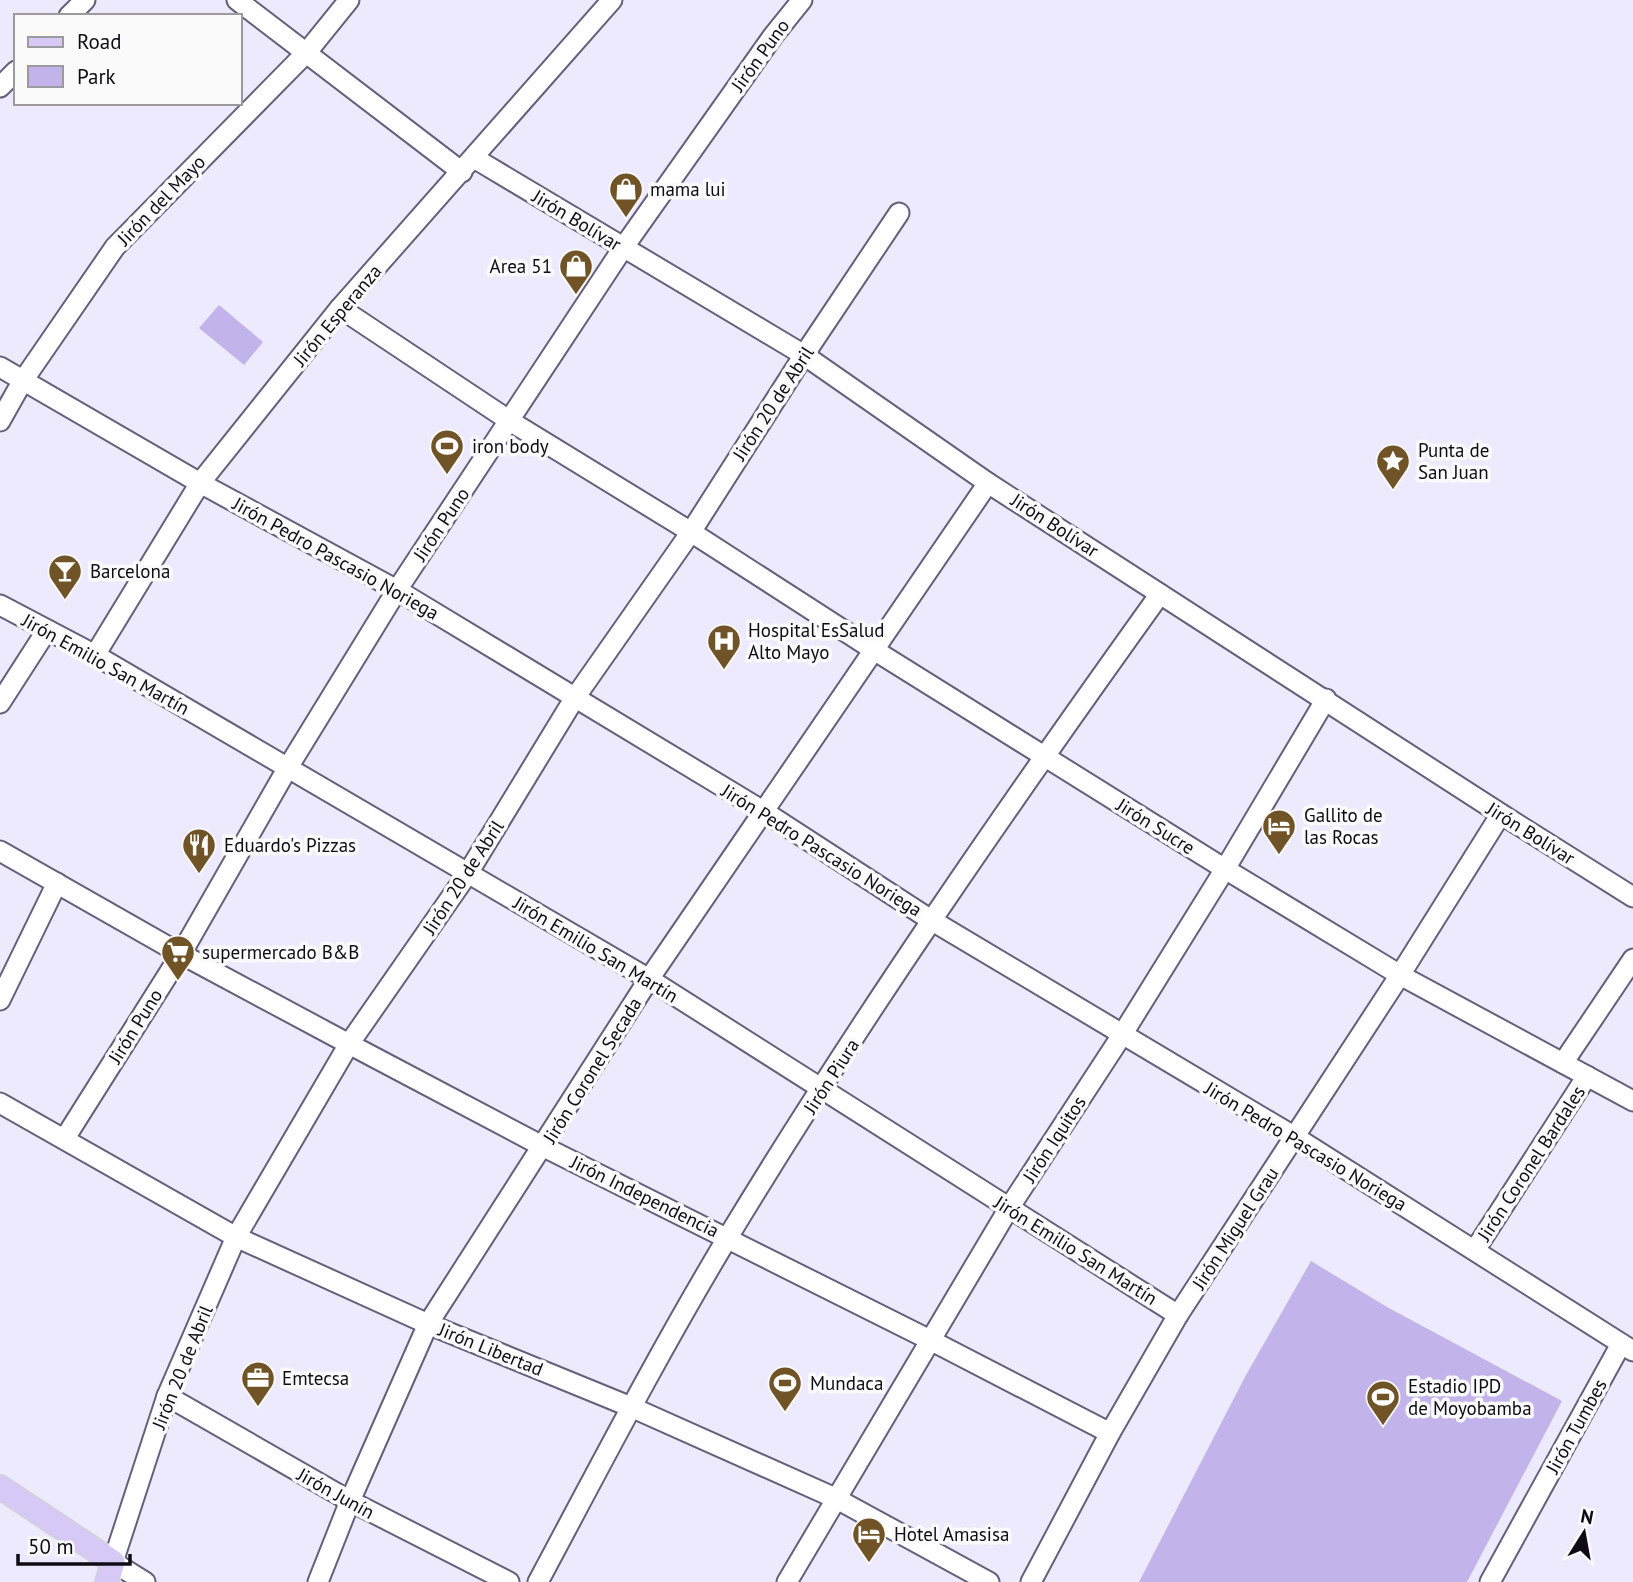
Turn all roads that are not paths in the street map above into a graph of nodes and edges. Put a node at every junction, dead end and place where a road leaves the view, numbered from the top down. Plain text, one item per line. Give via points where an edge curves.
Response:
1 (85, 0) edge
2 (237, 0) edge
3 (349, 0) edge
4 (612, 0) edge
5 (802, 0) edge
6 (71, 14) edge
7 (307, 52) junction
8 (14, 73) edge
9 (0, 87) edge
10 (468, 165) junction
11 (899, 213) dead end
12 (623, 248) junction
13 (340, 308) junction
14 (804, 355) junction
15 (0, 368) edge
16 (22, 382) junction
17 (0, 421) edge
18 (510, 421) junction
19 (201, 483) junction
20 (988, 483) junction
21 (691, 532) junction
22 (397, 590) junction
23 (1160, 594) junction
24 (0, 605) edge
25 (47, 629) junction
26 (874, 650) junction
27 (95, 655) junction
28 (574, 699) junction
29 (1326, 699) junction
30 (0, 703) edge
31 (1043, 757) junction
32 (287, 769) junction
33 (763, 811) junction
34 (1501, 814) junction
35 (0, 851) edge
36 (1226, 869) junction
37 (468, 873) junction
38 (57, 883) junction
39 (1633, 897) edge
40 (931, 920) junction
41 (181, 954) junction
42 (1633, 959) edge
43 (1400, 975) junction
44 (649, 979) junction
45 (0, 1000) edge
46 (1122, 1035) junction
47 (349, 1044) junction
48 (1563, 1063) junction
49 (1587, 1076) junction
50 (822, 1090) junction
51 (1633, 1101) edge
52 (0, 1102) edge
53 (1295, 1137) junction
54 (65, 1138) junction
55 (544, 1147) junction
56 (1009, 1208) junction
57 (236, 1237) junction
58 (728, 1238) junction
59 (1475, 1250) junction
60 (1178, 1315) junction
61 (428, 1324) junction
62 (932, 1340) junction
63 (1627, 1348) edge
64 (167, 1396) junction
65 (631, 1407) junction
66 (1110, 1433) junction
67 (0, 1487) edge
68 (835, 1498) junction
69 (349, 1502) junction
70 (110, 1572) edge
71 (145, 1582) edge
72 (318, 1582) edge
73 (509, 1582) edge
74 (538, 1582) edge
75 (787, 1582) edge
76 (989, 1582) edge
77 (1031, 1582) edge
78 (1490, 1582) edge

1 - 6 street
2 - 7 street, Jirón Bolívar
3 - 7 street, Jirón del Mayo
4 - 10 street, Jirón Esperanza
5 - 12 street, Jirón Puno
7 - 10 street, Jirón Bolívar
7 - 16 street, Jirón del Mayo via 115,247
8 - 9 street
10 - 12 street, Jirón Bolívar
10 - 13 street, Jirón Esperanza
11 - 14 street, Jirón 20 de Abril
12 - 14 street, Jirón Bolívar
12 - 18 street, Jirón Puno
13 - 18 street
13 - 19 street, Jirón Esperanza
14 - 20 street, Jirón Bolívar
14 - 21 street, Jirón 20 de Abril
15 - 16 street, Jirón Pedro Pascasio Noriega
16 - 17 street, Jirón del Mayo
16 - 19 street, Jirón Pedro Pascasio Noriega
18 - 21 street
18 - 22 street, Jirón Puno
19 - 22 street, Jirón Pedro Pascasio Noriega
19 - 27 street, Jirón Esperanza
20 - 23 street, Jirón Bolívar
20 - 26 street, Jirón Coronel Secada
21 - 26 street, Jirón Sucre
21 - 28 street, Jirón 20 de Abril
22 - 28 street, Jirón Pedro Pascasio Noriega
22 - 32 street, Jirón Puno
23 - 29 street, Jirón Bolívar
23 - 31 street, Jirón Piura
24 - 25 street, Jirón Emilio San Martín
25 - 27 street, Jirón Emilio San Martín
25 - 30 street
26 - 31 street, Jirón Sucre
26 - 33 street, Jirón Coronel Secada
27 - 32 street, Jirón Emilio San Martín
28 - 33 street, Jirón Pedro Pascasio Noriega
28 - 37 street, Jirón 20 de Abril
29 - 34 street, Jirón Bolívar
29 - 36 street, Jirón Iquitos
31 - 36 street, Jirón Sucre
31 - 40 street, Jirón Piura
32 - 37 street, Jirón Emilio San Martín
32 - 41 street, Jirón Puno
33 - 40 street, Jirón Pedro Pascasio Noriega
33 - 44 street, Jirón Coronel Secada
34 - 39 street, Jirón Bolívar
34 - 43 street, Jirón Miguel Grau
35 - 38 street, Jirón Independencia
36 - 43 street, Jirón Sucre
36 - 46 street, Jirón Iquitos
37 - 44 street, Jirón Emilio San Martín
37 - 47 street, Jirón 20 de Abril
38 - 41 street, Jirón Independencia
38 - 45 street
40 - 46 street, Jirón Pedro Pascasio Noriega
40 - 50 street, Jirón Piura
41 - 47 street, Jirón Independencia
41 - 54 street, Jirón Puno
42 - 48 street
43 - 48 street, Jirón Sucre
43 - 53 street, Jirón Miguel Grau
44 - 50 street, Jirón Emilio San Martín
44 - 55 street, Jirón Coronel Secada
46 - 53 street, Jirón Pedro Pascasio Noriega
46 - 56 street, Jirón Iquitos
47 - 55 street, Jirón Independencia
47 - 57 street, Jirón 20 de Abril
48 - 49 street, Jirón Sucre
49 - 51 street, Jirón Sucre
49 - 59 street, Jirón Coronel Bardales
50 - 56 street, Jirón Emilio San Martín
50 - 58 street, Jirón Piura
52 - 54 street, Jirón Libertad
53 - 59 street, Jirón Pedro Pascasio Noriega
53 - 60 street, Jirón Miguel Grau
54 - 57 street, Jirón Libertad
55 - 58 street, Jirón Independencia
55 - 61 street, Jirón Coronel Secada
56 - 60 street, Jirón Emilio San Martín
56 - 62 street, Jirón Iquitos
57 - 61 street, Jirón Libertad
57 - 64 street, Jirón 20 de Abril
58 - 62 street, Jirón Independencia
58 - 65 street, Jirón Piura
59 - 63 street, Jirón Pedro Pascasio Noriega
60 - 66 street, Jirón Miguel Grau
61 - 65 street, Jirón Libertad
61 - 69 street, Jirón Coronel Secada
62 - 66 street, Jirón Independencia
62 - 68 street, Jirón Iquitos
63 - 78 street, Jirón Tumbes
64 - 69 street, Jirón Junín
64 - 70 street, Jirón 20 de Abril
65 - 68 street, Jirón Libertad
65 - 74 street, Jirón Piura
66 - 77 street, Jirón Miguel Grau
67 - 70 main road
68 - 75 street, Jirón Iquitos
68 - 76 street, Jirón Libertad
69 - 72 street, Jirón Coronel Secada
69 - 73 street, Jirón Junín
70 - 71 street

